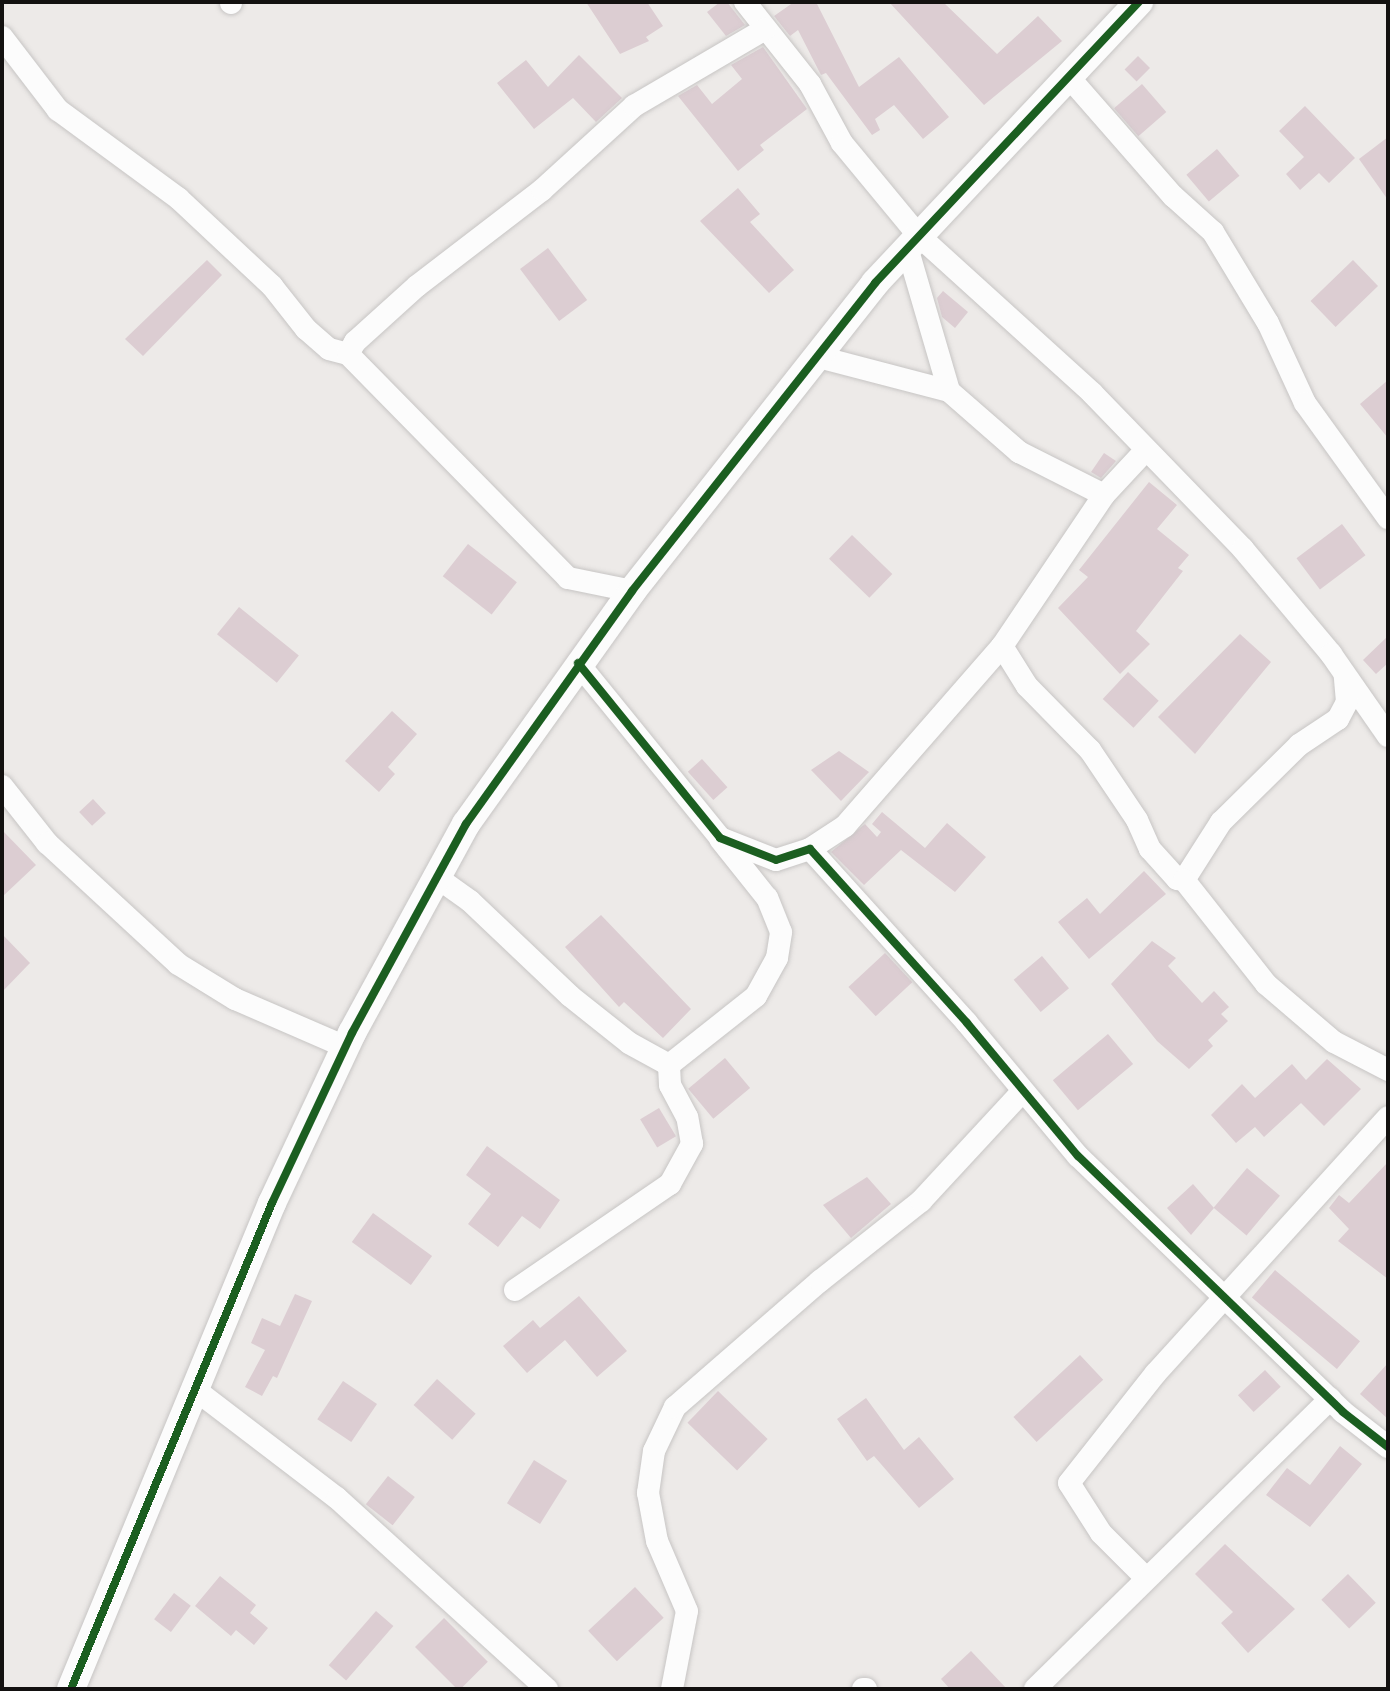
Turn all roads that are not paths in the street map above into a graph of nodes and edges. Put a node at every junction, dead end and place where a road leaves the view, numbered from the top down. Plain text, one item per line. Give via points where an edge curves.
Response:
1 (745, 2) edge
2 (1139, 2) edge
3 (765, 29) junction
4 (2, 37) edge
5 (1067, 75) junction
6 (913, 241) junction
7 (348, 354) junction
8 (815, 356) junction
9 (949, 391) junction
10 (1145, 451) junction
11 (1104, 495) junction
12 (1388, 518) edge
13 (632, 591) junction
14 (1002, 646) junction
15 (578, 663) junction
16 (1345, 674) junction
17 (1388, 736) edge
18 (2, 786) edge
19 (720, 838) junction
20 (810, 849) junction
21 (435, 876) junction
22 (1184, 880) junction
23 (346, 1047) junction
24 (669, 1065) junction
25 (1388, 1070) edge
26 (1021, 1093) junction
27 (1388, 1117) edge
28 (515, 1290) dead end
29 (1226, 1297) junction
30 (193, 1388) junction
31 (1330, 1399) junction
32 (1388, 1447) edge
33 (1145, 1577) junction
34 (71, 1689) edge
35 (547, 1689) edge
36 (672, 1689) edge
37 (1035, 1689) edge

1 - 3 street
2 - 5 street
3 - 6 street via 810,84 842,143
3 - 7 street via 634,106 542,190 417,286
4 - 7 street via 58,110 178,198 272,286 306,329 329,349
5 - 6 street
5 - 12 street via 1173,196 1213,232 1268,323 1305,403
6 - 8 street
6 - 9 street
6 - 10 street via 1092,393
7 - 13 street via 568,578
8 - 9 street
8 - 13 street
9 - 11 street via 1019,452
10 - 11 street
10 - 16 street via 1251,557
11 - 14 street
13 - 15 street
14 - 20 street via 845,826
14 - 22 street via 1027,686 1090,750 1150,849 1168,871
15 - 19 street
15 - 21 street
16 - 17 street
16 - 22 street via 1347,702 1338,719 1299,745 1221,822
18 - 23 street via 47,843 178,964 235,999
19 - 20 street via 776,860
19 - 24 street via 767,898 781,932 777,958 756,996
20 - 26 street via 967,1023
21 - 23 street
21 - 24 street via 629,1043
22 - 25 street via 1266,984 1334,1042
23 - 30 street
24 - 28 street via 670,1085 687,1117 692,1144 670,1184
26 - 29 street via 1078,1156
26 - 36 street via 921,1201 675,1407 654,1451 648,1493 657,1541 687,1611
27 - 29 street
29 - 31 street
29 - 33 street via 1108,1429 1069,1483 1101,1533
30 - 34 street
30 - 35 street via 337,1498
31 - 32 street
31 - 33 street
33 - 37 street

